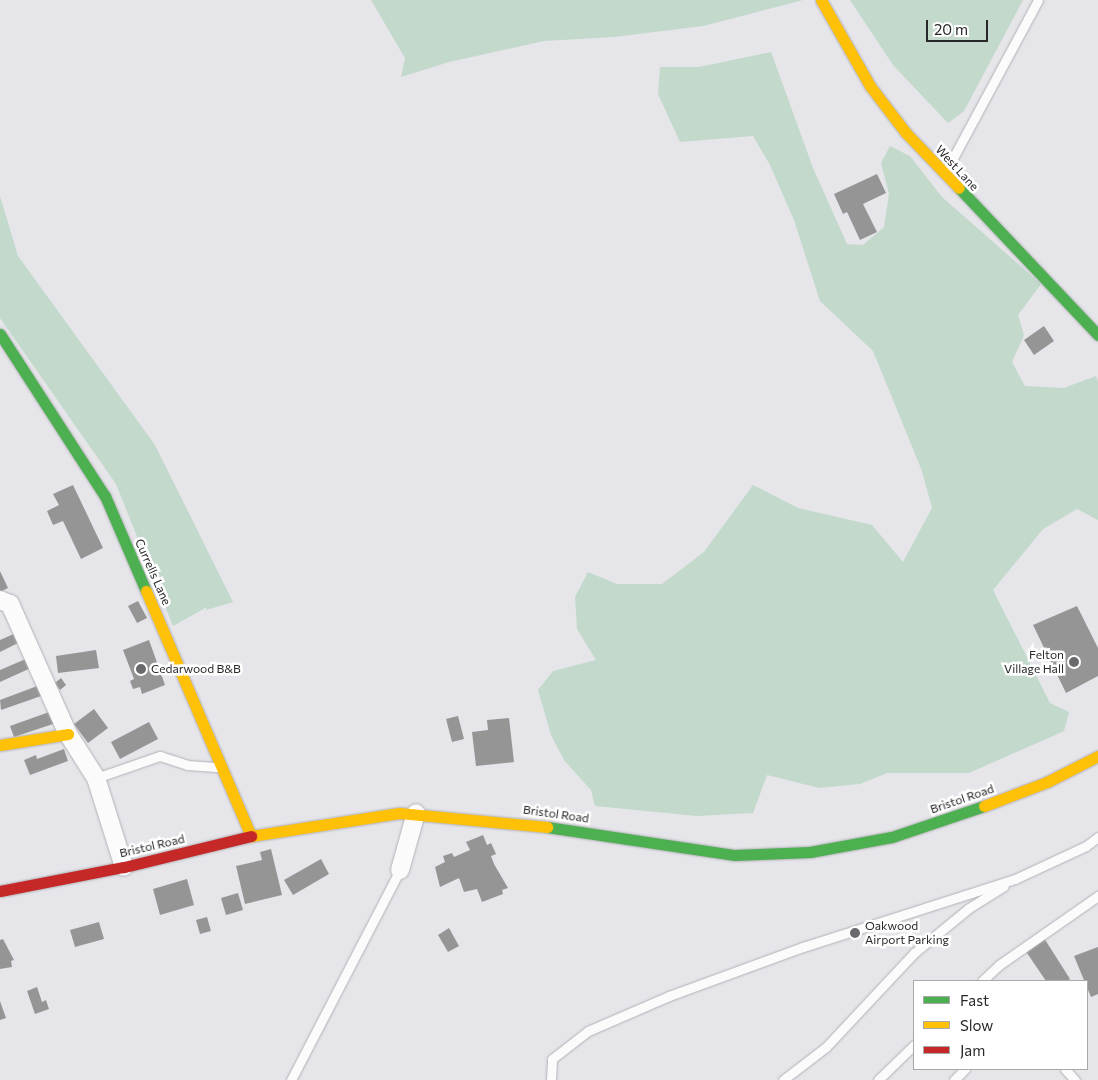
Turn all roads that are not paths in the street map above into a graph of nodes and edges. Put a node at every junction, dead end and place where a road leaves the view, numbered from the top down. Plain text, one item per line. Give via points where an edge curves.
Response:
1 (821, 0) edge
2 (1038, 0) edge
3 (944, 176) junction
4 (0, 334) edge
5 (1098, 335) edge
6 (0, 600) edge
7 (68, 734) junction
8 (0, 745) edge
9 (1094, 761) edge
10 (224, 769) junction
11 (96, 778) junction
12 (416, 813) junction
13 (251, 836) junction
14 (1098, 837) edge
15 (124, 867) junction
16 (400, 870) joint
17 (1015, 879) junction
18 (0, 891) edge
19 (1098, 896) edge
20 (984, 980) edge
21 (913, 1046) edge
22 (964, 1070) edge
23 (1066, 1070) edge
24 (291, 1080) edge
25 (551, 1080) edge
26 (783, 1080) edge
27 (878, 1080) edge
28 (954, 1080) edge
29 (1075, 1080) edge

1 - 3 main road, West Lane via 870,86
2 - 3 lane
3 - 5 main road, West Lane
4 - 10 main road, Currells Lane via 105,496
6 - 7 street via 10,604
7 - 8 main road
7 - 11 street
9 - 12 main road, Bristol Road via 1047,782 892,837 810,852 735,855 521,822
10 - 11 lane via 214,765 187,765 160,756
10 - 13 main road, Currells Lane
11 - 15 street
12 - 13 main road, Bristol Road via 354,818
12 - 16 street
13 - 15 main road, Bristol Road
14 - 17 lane via 1086,846
15 - 18 main road, Bristol Road
16 - 24 lane
17 - 25 lane via 803,947 642,1007 588,1031 570,1044 552,1059
17 - 26 lane via 969,908 914,953 826,1047
19 - 20 lane
21 - 27 lane
22 - 28 lane
23 - 29 lane

